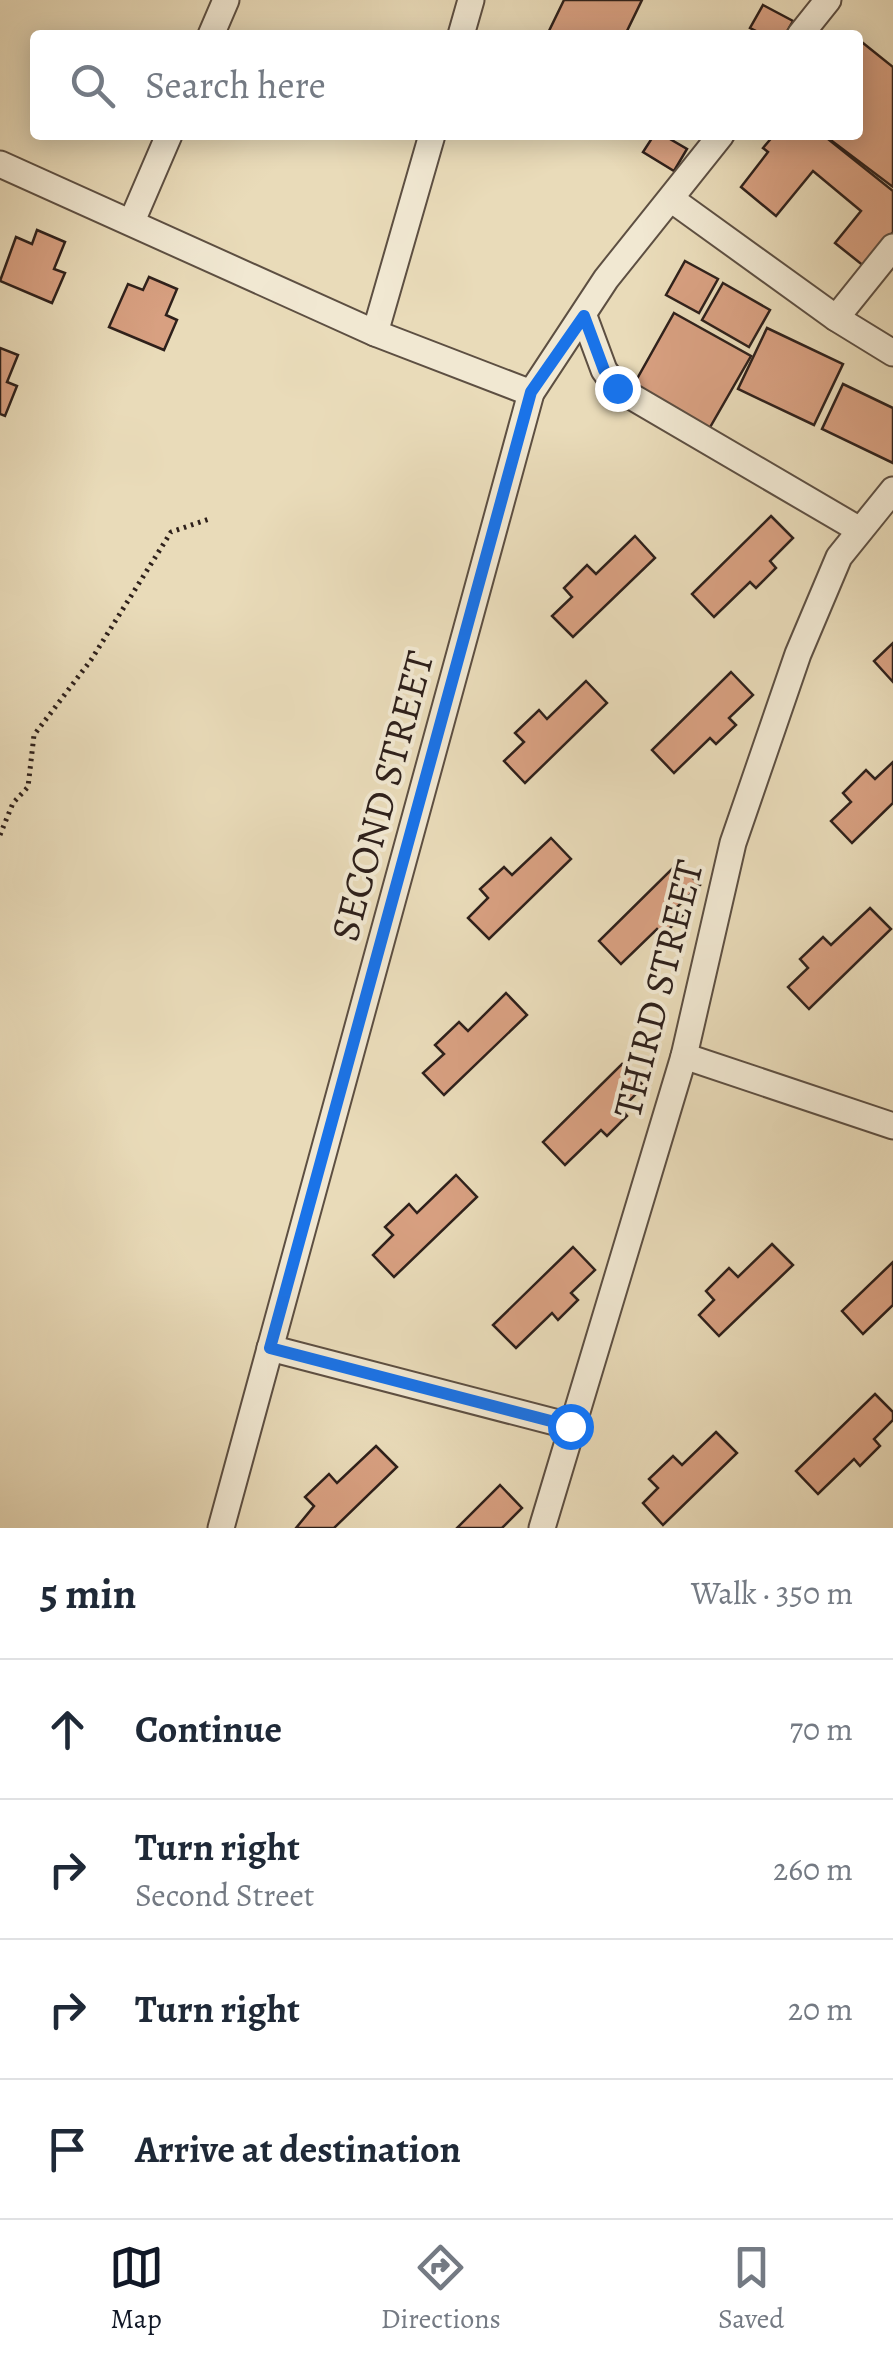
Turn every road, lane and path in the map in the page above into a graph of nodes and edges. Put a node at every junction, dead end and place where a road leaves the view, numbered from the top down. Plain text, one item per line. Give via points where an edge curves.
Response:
1 (226, 0) edge
2 (472, 0) edge
3 (828, 0) edge
4 (213, 30) edge
5 (463, 30) edge
6 (804, 30) edge
7 (167, 140) edge
8 (431, 140) edge
9 (718, 140) edge
10 (0, 164) edge
11 (671, 199) junction
12 (132, 221) junction
13 (893, 247) edge
14 (584, 316) junction
15 (836, 318) junction
16 (375, 333) junction
17 (893, 353) edge
18 (531, 392) junction
19 (893, 490) edge
20 (208, 518) dead end
21 (858, 529) junction
22 (0, 835) edge
23 (684, 1056) junction
24 (893, 1126) edge
25 (270, 1348) junction
26 (570, 1426) junction
27 (221, 1528) edge
28 (542, 1528) edge

1 - 4 street
2 - 5 street
3 - 6 street
7 - 12 street
8 - 16 street
9 - 11 street, SECOND STREET
10 - 12 street
11 - 14 street, SECOND STREET
11 - 15 street
12 - 16 street
13 - 15 street
14 - 18 street, SECOND STREET
14 - 21 street via 617,388
15 - 17 street
16 - 18 street
18 - 25 street, SECOND STREET
19 - 21 street, THIRD STREET
20 - 22 path via 171,532 91,660 34,735 28,787 12,803
21 - 23 street, THIRD STREET via 798,654 733,843
23 - 24 street
23 - 26 street, THIRD STREET
25 - 26 street
25 - 27 street, SECOND STREET
26 - 28 street, THIRD STREET

